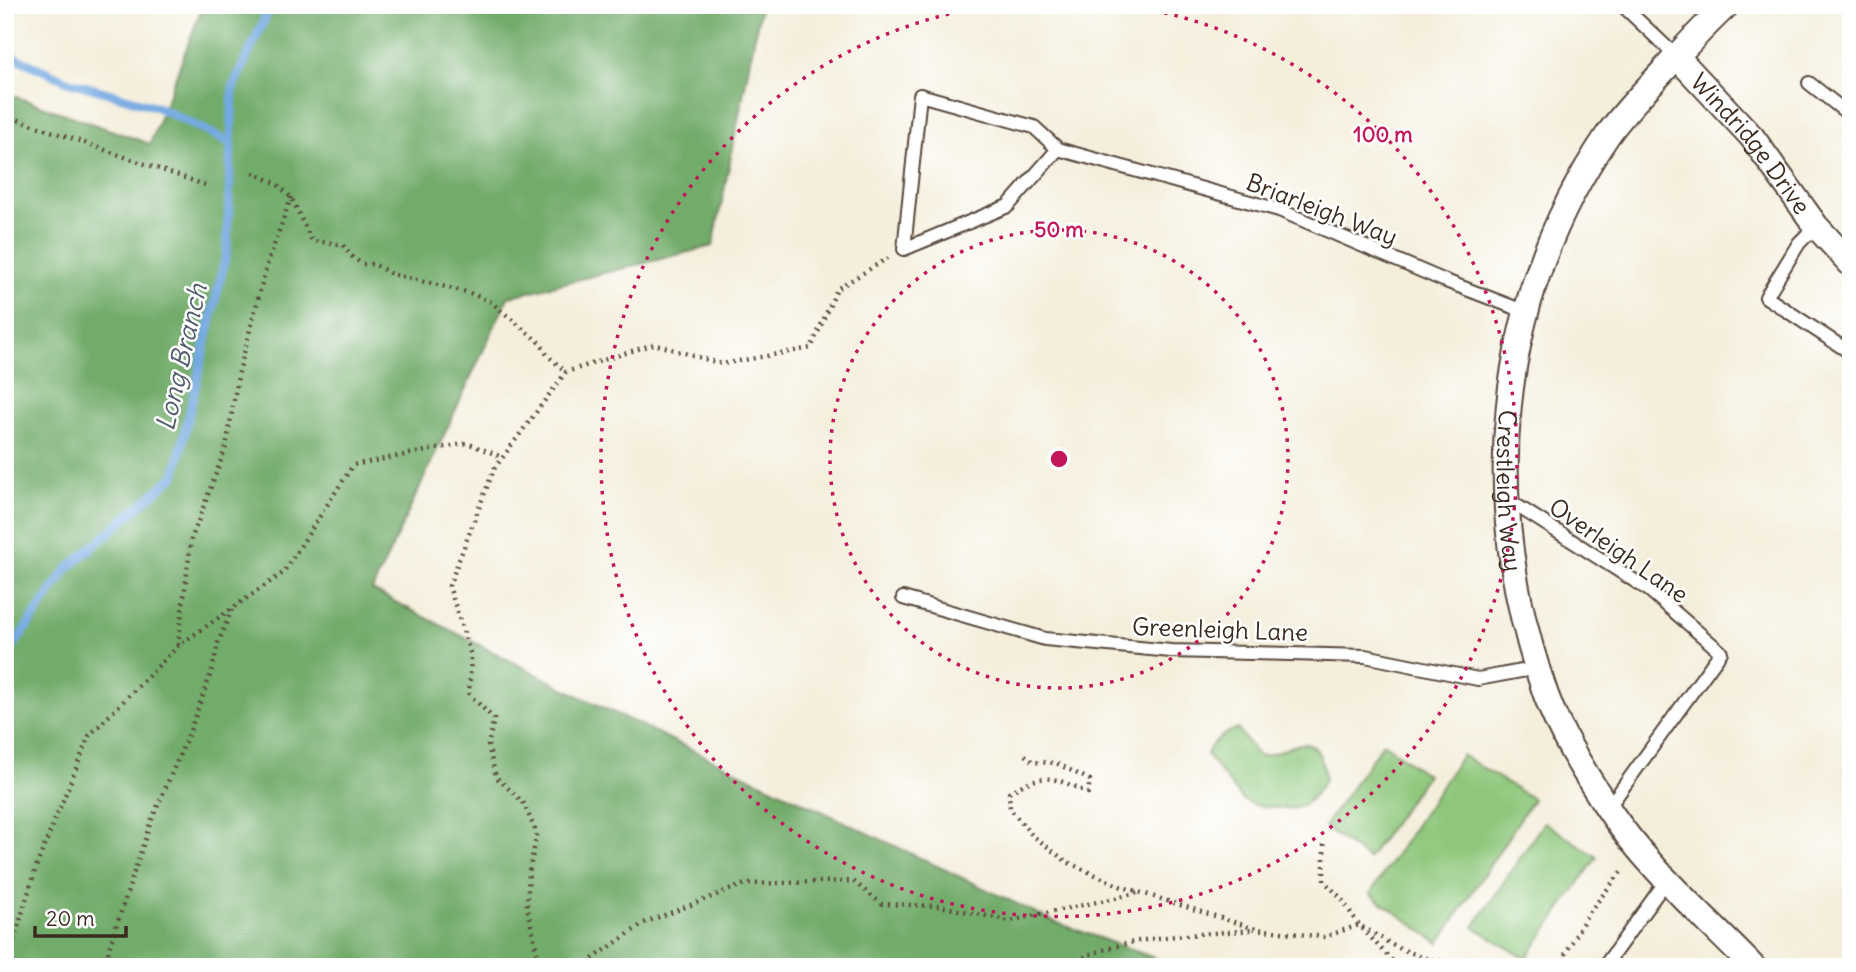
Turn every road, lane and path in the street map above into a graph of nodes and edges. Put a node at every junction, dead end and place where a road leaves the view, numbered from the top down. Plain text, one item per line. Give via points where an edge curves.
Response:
1 (1622, 5) edge
2 (1727, 5) edge
3 (1677, 57) junction
4 (1809, 83) dead end
5 (5, 115) edge
6 (1851, 116) edge
7 (1058, 149) junction
8 (253, 173) dead end
9 (205, 185) dead end
10 (291, 197) junction
11 (1816, 226) junction
12 (904, 249) junction
13 (1851, 264) edge
14 (1526, 312) junction
15 (1851, 353) edge
16 (566, 372) junction
17 (502, 457) junction
18 (1504, 498) junction
19 (903, 598) dead end
20 (232, 608) junction
21 (178, 646) junction
22 (1538, 668) junction
23 (1025, 755) dead end
24 (1608, 807) junction
25 (1324, 844) dead end
26 (1621, 872) dead end
27 (1667, 881) junction
28 (1139, 892) junction
29 (1359, 925) junction
30 (1256, 929) junction
31 (6, 967) edge
32 (106, 967) edge
33 (540, 967) edge
34 (581, 967) edge
35 (1065, 967) edge
36 (1398, 967) edge
37 (1475, 967) edge
38 (1558, 967) edge
39 (1604, 967) edge
40 (1753, 967) edge

1 - 3 lane
2 - 3 street, Crestleigh Way
3 - 11 street, Windridge Drive via 1752,137
3 - 14 street, Crestleigh Way via 1606,137 1544,256
4 - 6 lane
5 - 9 path
7 - 12 lane via 1009,206
7 - 12 lane via 1034,127 920,95
7 - 14 lane, Briarleigh Way via 1279,210
8 - 10 path via 276,183
10 - 16 path via 312,241 342,244 362,264 491,302 533,336
10 - 21 path via 266,268 238,376 226,447 191,540
11 - 13 street, Windridge Drive
11 - 15 lane via 1799,243 1766,297
12 - 16 path via 837,289 811,348 722,364 654,344
14 - 18 street, Crestleigh Way via 1512,372
16 - 17 path
17 - 20 path via 467,443 353,465 283,573
17 - 33 path via 450,586 471,656 469,694 494,719 488,744 496,776 523,802 537,834 527,906
18 - 22 street, Crestleigh Way via 1513,573
18 - 24 lane, Overleigh Lane via 1648,590 1721,652
19 - 22 lane, Greenleigh Lane via 1045,639 1171,651 1365,656 1478,679
20 - 21 path
20 - 32 path via 191,728 149,824
21 - 31 path via 89,736 36,867
22 - 24 street, Crestleigh Way via 1569,744
23 - 28 path via 1033,762 1056,763 1090,780 1088,793 1055,777 1024,783 1009,793 1010,809 1032,835 1067,862
24 - 27 street, Crestleigh Way
25 - 29 path via 1324,881
26 - 38 path via 1587,915
27 - 39 lane
27 - 40 street, Crestleigh Way
28 - 30 path
28 - 34 path via 1010,921 940,906 882,904 853,881 746,884 644,923
29 - 30 path via 1324,937
29 - 36 path
29 - 37 path via 1425,958
30 - 35 path via 1128,942

